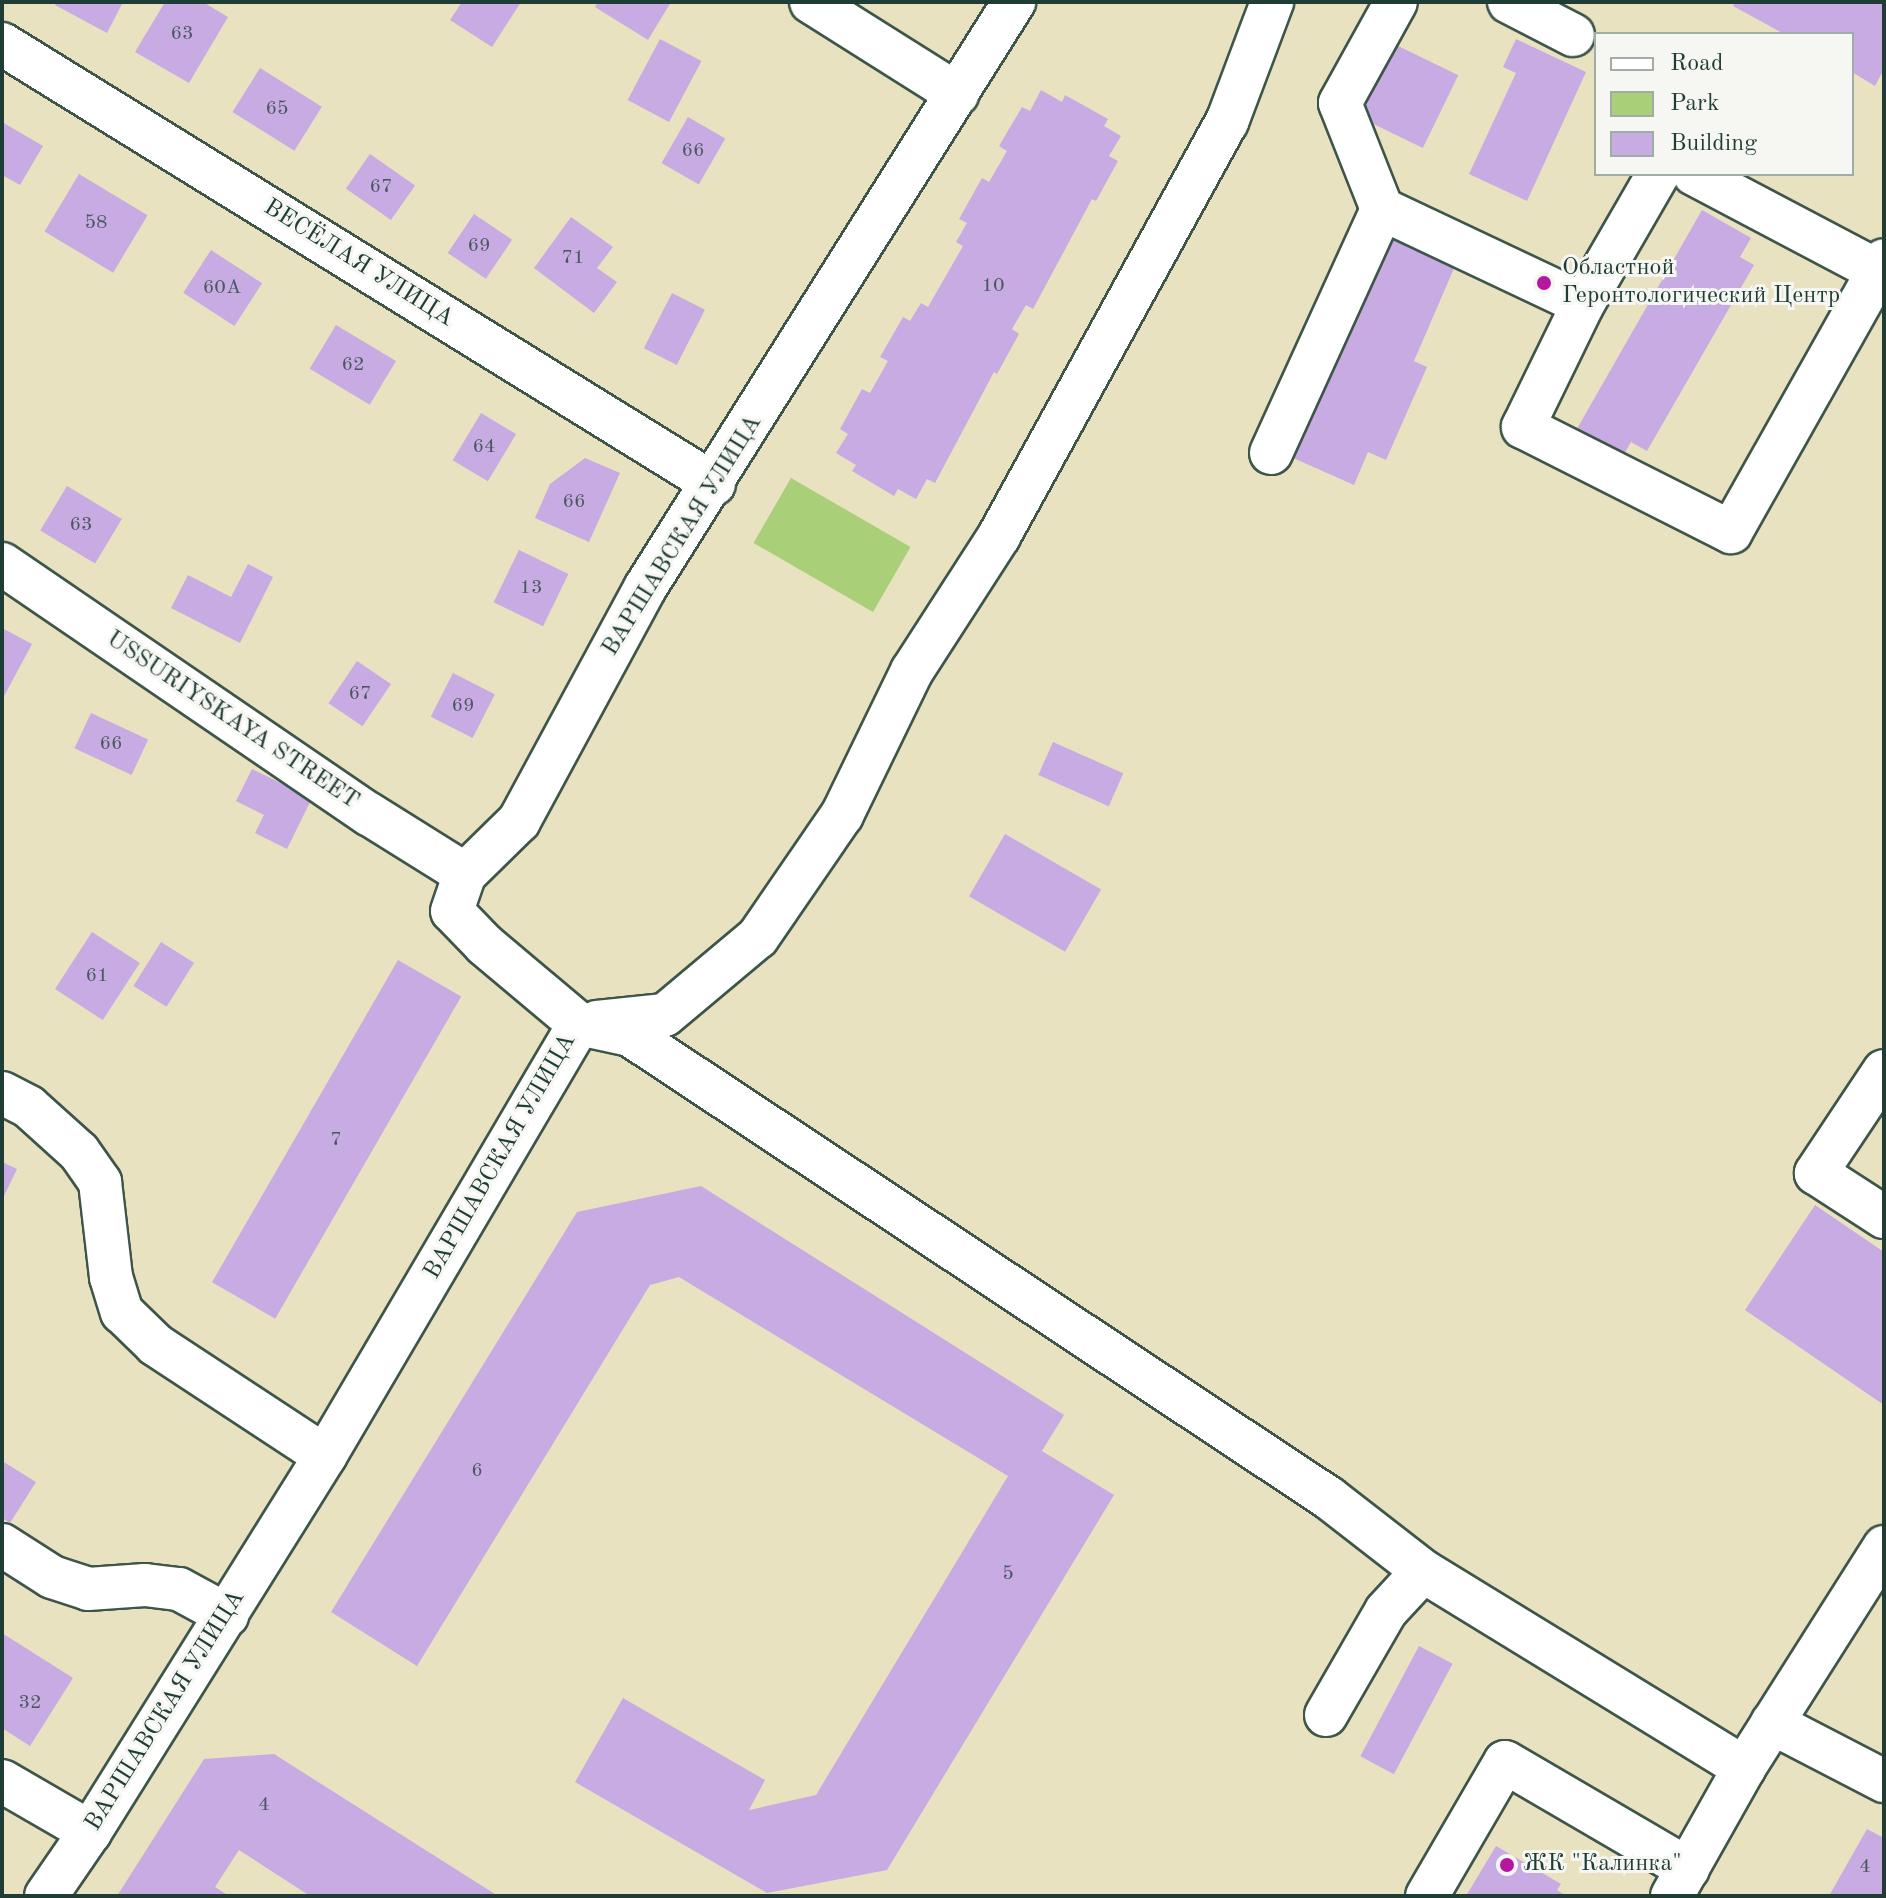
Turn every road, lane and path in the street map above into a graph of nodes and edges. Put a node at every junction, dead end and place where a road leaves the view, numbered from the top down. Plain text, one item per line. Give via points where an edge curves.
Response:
1 (811, 2) edge
2 (1014, 2) edge
3 (1272, 2) edge
4 (1396, 2) edge
5 (1509, 2) edge
6 (1573, 35) dead end
7 (2, 44) edge
8 (957, 94) junction
9 (1657, 176) edge
10 (1698, 176) edge
11 (1382, 209) junction
12 (1881, 266) edge
13 (1583, 304) junction
14 (1271, 453) dead end
15 (714, 484) junction
16 (2, 564) edge
17 (465, 874) junction
18 (579, 1024) junction
19 (1884, 1071) edge
20 (2, 1093) edge
21 (1884, 1217) edge
22 (325, 1456) junction
23 (2, 1545) edge
24 (1884, 1547) edge
25 (1423, 1571) junction
26 (227, 1615) junction
27 (1326, 1715) dead end
28 (1772, 1723) junction
29 (1744, 1768) junction
30 (2, 1781) edge
31 (1884, 1781) edge
32 (90, 1832) junction
33 (1680, 1882) edge
34 (46, 1896) edge
35 (1427, 1896) edge

1 - 8 street
2 - 8 street, ВАРШАВСКАЯ УЛИЦА
3 - 18 street via 1227,122 999,536 912,671 842,815 758,937 665,1015
4 - 11 street via 1340,103
5 - 6 street
7 - 15 street, ВЕСЁЛАЯ УЛИЦА
8 - 15 street, ВАРШАВСКАЯ УЛИЦА
9 - 13 street
10 - 12 street
11 - 13 street
11 - 14 street
12 - 13 street via 1731,532 1523,427
15 - 17 street, ВАРШАВСКАЯ УЛИЦА via 645,588 519,821
16 - 17 street, USSURIYSKAYA STREET
17 - 18 street, ВАРШАВСКАЯ УЛИЦА via 452,911
18 - 22 street, ВАРШАВСКАЯ УЛИЦА
18 - 25 street via 630,1035 1329,1498
19 - 21 street via 1816,1173
20 - 22 street via 29,1107 79,1152 100,1182 111,1277 122,1312 156,1345
22 - 26 street, ВАРШАВСКАЯ УЛИЦА
23 - 26 street via 52,1577 88,1589 179,1589
24 - 28 street
25 - 27 street via 1386,1611
25 - 29 street
26 - 32 street, ВАРШАВСКАЯ УЛИЦА
28 - 29 street
28 - 31 street
29 - 33 street
30 - 32 street
32 - 34 street, ВАРШАВСКАЯ УЛИЦА
33 - 35 street via 1505,1762

